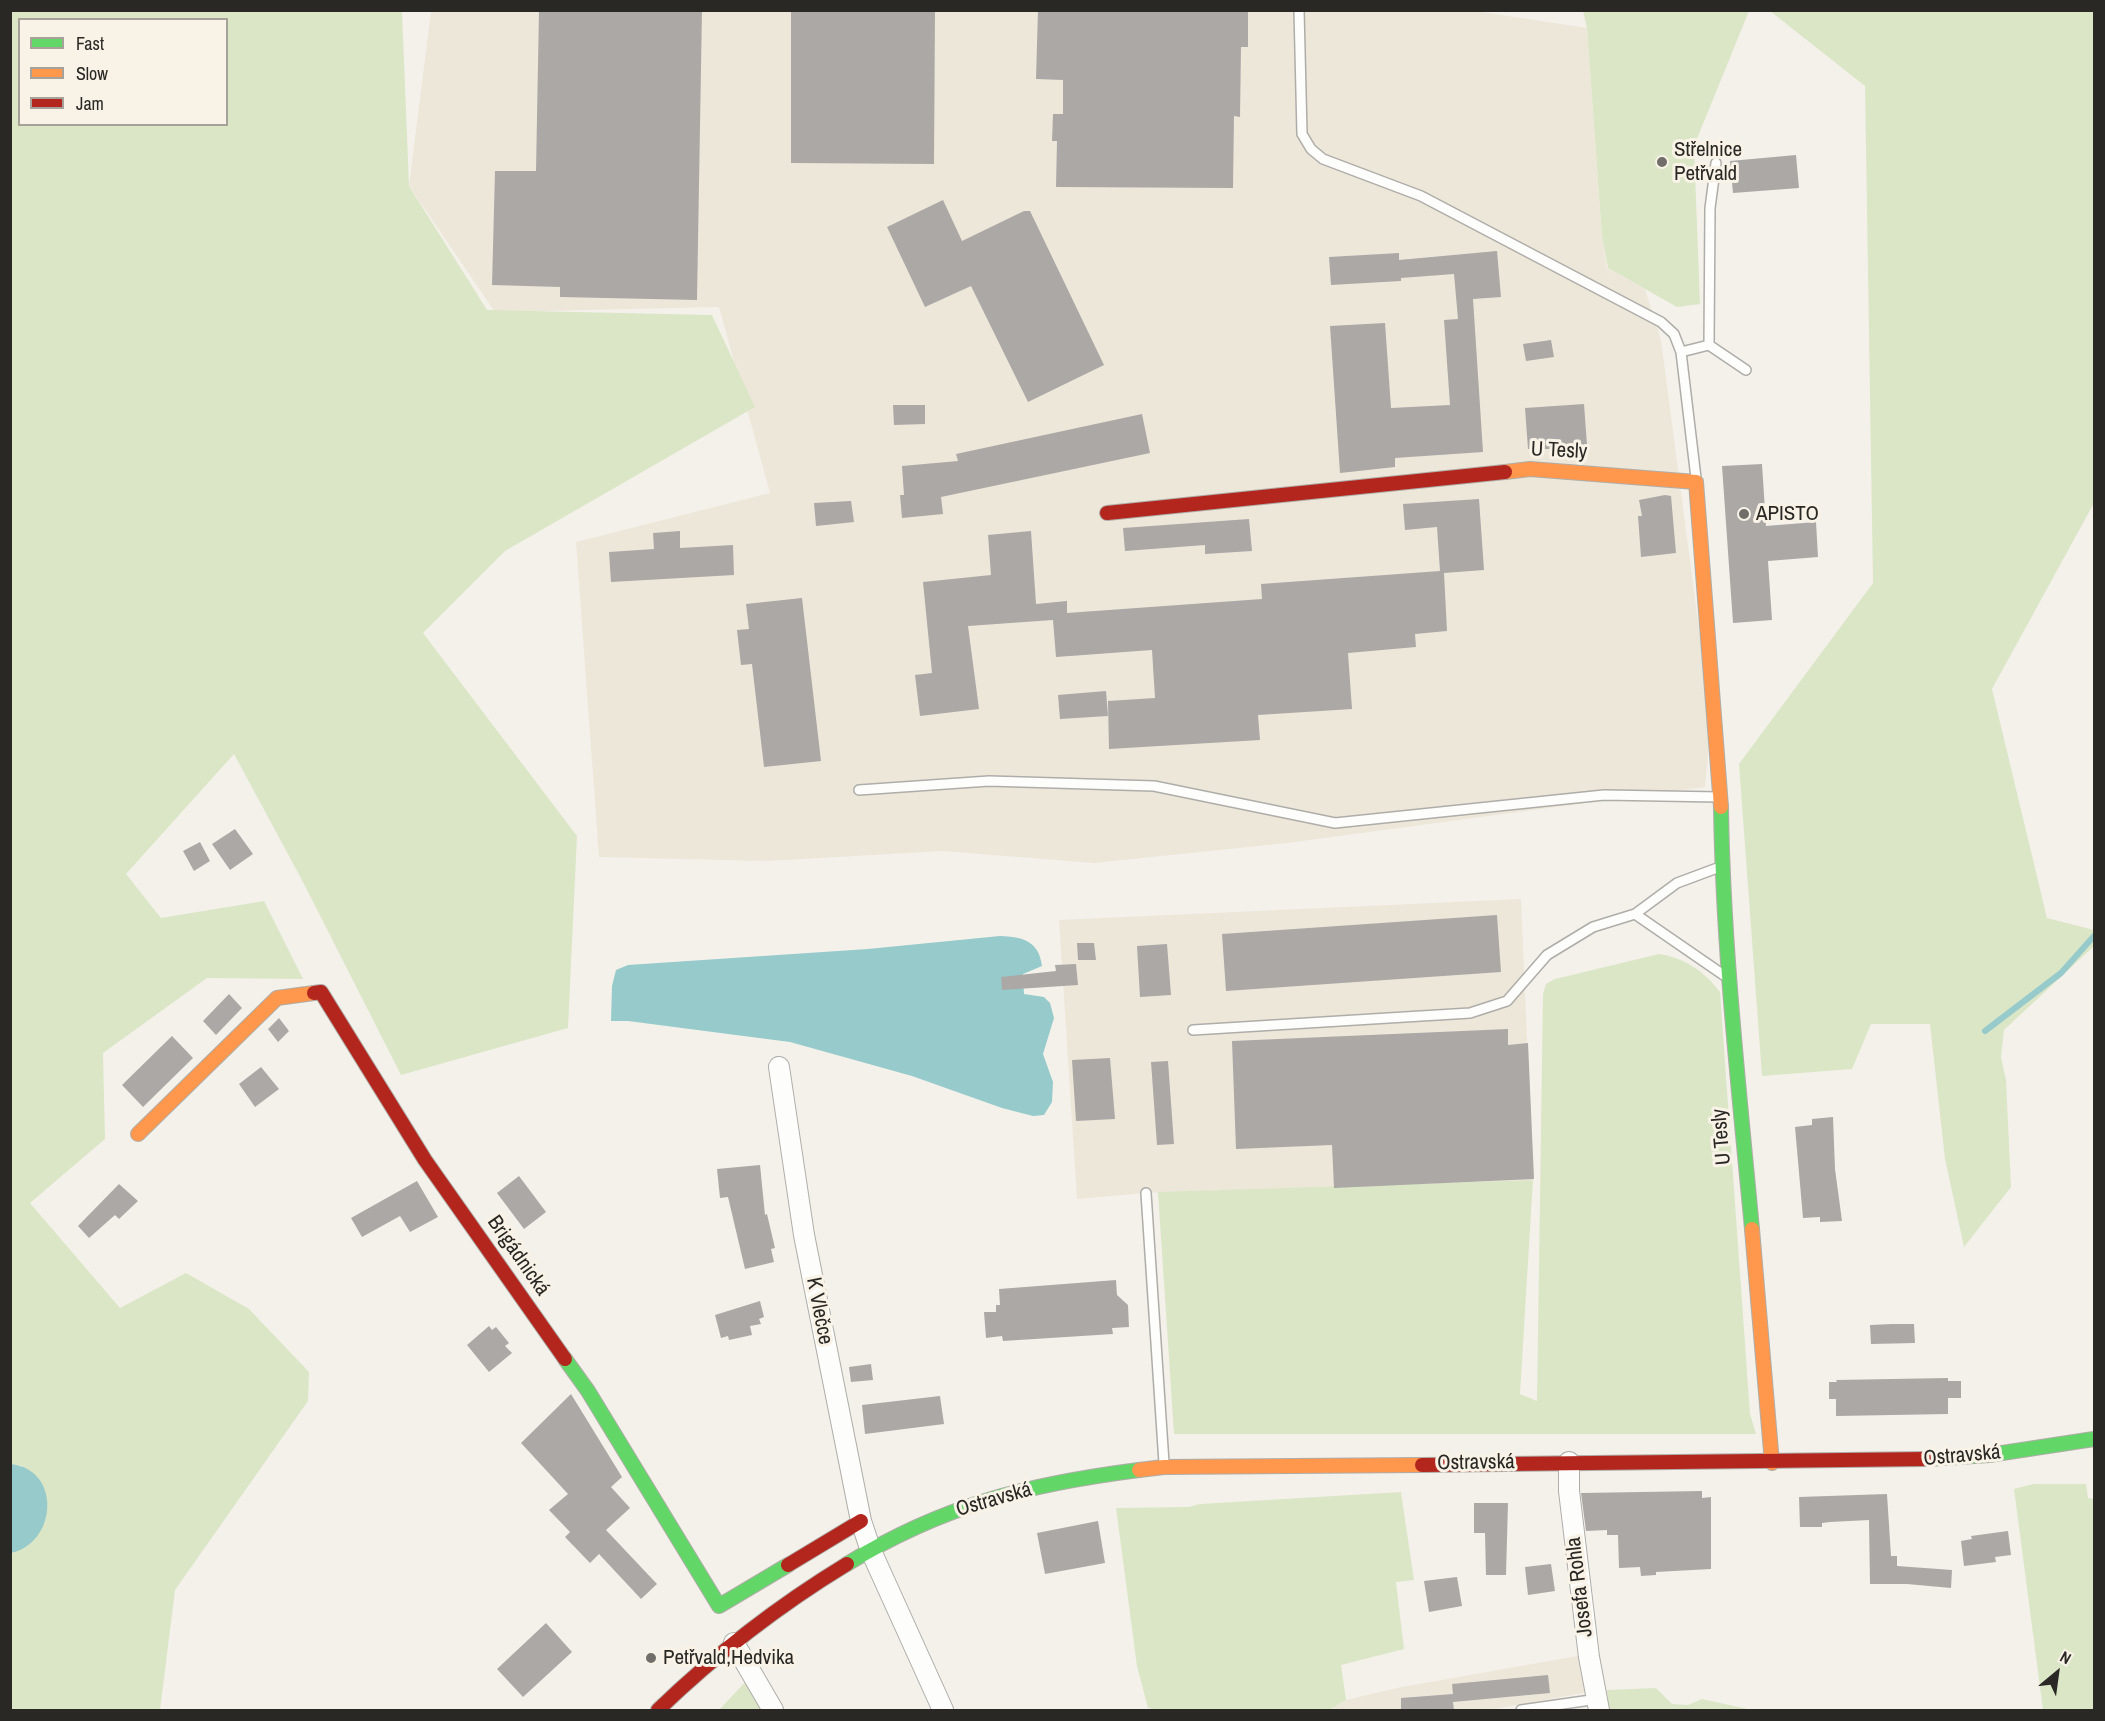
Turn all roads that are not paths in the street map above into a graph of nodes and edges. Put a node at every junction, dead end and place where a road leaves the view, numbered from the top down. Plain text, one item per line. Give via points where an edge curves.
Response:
1 (1299, 10) edge
2 (1716, 163) dead end
3 (1709, 345) junction
4 (1681, 352) junction
5 (1746, 370) dead end
6 (1696, 482) junction
7 (1107, 513) dead end
8 (859, 790) dead end
9 (1721, 802) junction
10 (1722, 866) junction
11 (1635, 914) junction
12 (1730, 980) junction
13 (1192, 1030) dead end
14 (779, 1067) dead end
15 (138, 1134) dead end
16 (1146, 1192) dead end
17 (2094, 1439) edge
18 (1569, 1462) junction
19 (1772, 1463) junction
20 (1164, 1467) junction
21 (861, 1521) junction
22 (871, 1551) junction
23 (734, 1643) junction
24 (1598, 1705) edge
25 (658, 1710) edge
26 (773, 1710) edge
27 (943, 1710) edge
28 (1521, 1710) edge

1 - 4 lane via 1302,134 1311,149 1346,170 1421,196 1661,322 1674,334
2 - 3 lane via 1710,208
3 - 4 lane
3 - 5 lane
4 - 6 lane
6 - 7 street, U Tesly via 1530,469
6 - 9 street, U Tesly
8 - 9 lane via 989,781 1154,786 1335,823 1604,795
9 - 10 street, U Tesly
10 - 11 lane via 1677,882
10 - 12 street, U Tesly
11 - 12 lane
11 - 13 lane via 1593,927 1547,955 1507,1001 1470,1013
12 - 19 street, U Tesly
14 - 21 street, K Vlečce via 804,1235
15 - 21 street, Brigádnická via 277,998 321,992 425,1160 588,1391 719,1606
16 - 20 lane
17 - 19 street, Ostravská via 1989,1455
18 - 19 street, Ostravská
18 - 20 street, Ostravská
18 - 24 street, Josefa Rohla via 1587,1646
20 - 22 street, Ostravská via 997,1495 909,1528
21 - 22 street, K Vlečce
22 - 23 street, Ostravská via 809,1589
22 - 27 street
23 - 25 street, Ostravská
23 - 26 street
24 - 28 lane

